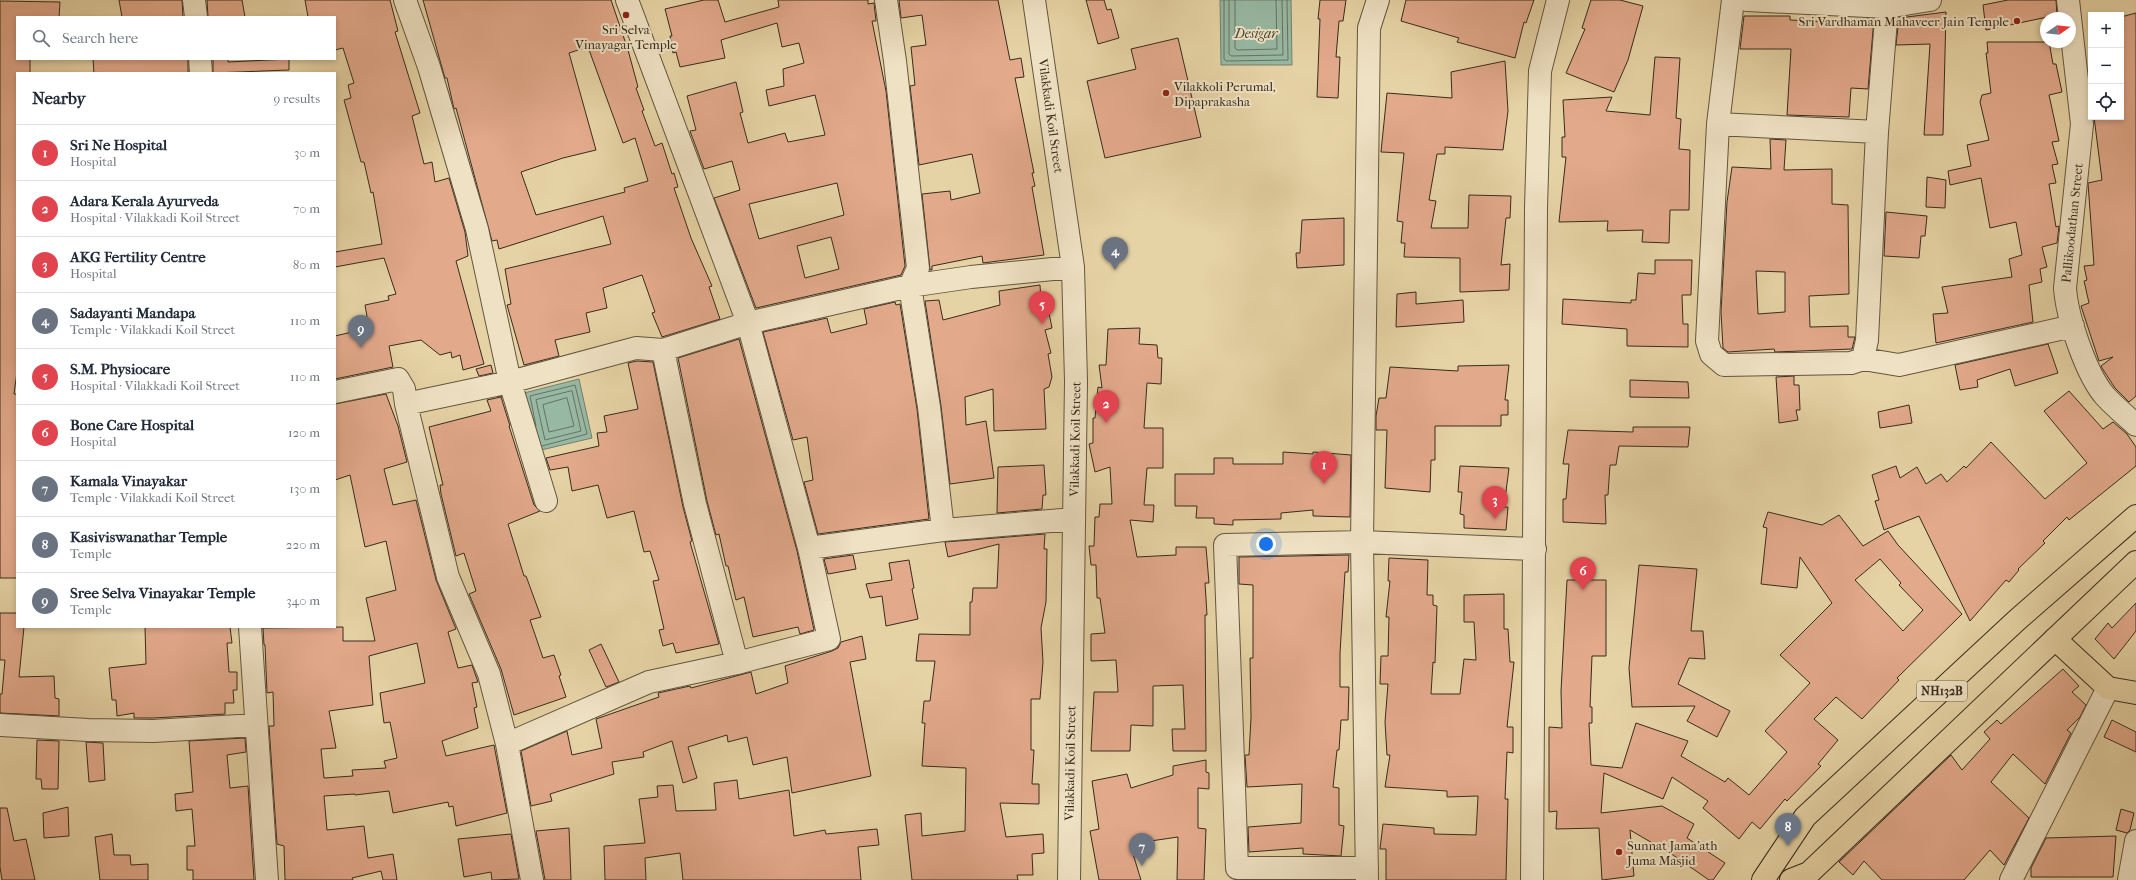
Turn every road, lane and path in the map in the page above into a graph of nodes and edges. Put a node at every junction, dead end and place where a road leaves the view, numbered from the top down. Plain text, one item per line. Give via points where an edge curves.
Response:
1 (194, 0) edge
2 (405, 0) edge
3 (627, 0) edge
4 (886, 0) edge
5 (1034, 0) edge
6 (1378, 0) edge
7 (1558, 0) edge
8 (1733, 0) edge
9 (1747, 0) edge
10 (1930, 0) edge
11 (2068, 0) edge
12 (1887, 7) junction
13 (196, 16) edge
14 (200, 60) edge
15 (201, 72) edge
16 (1718, 124) junction
17 (1877, 132) junction
18 (1073, 267) junction
19 (910, 286) junction
20 (748, 323) junction
21 (2073, 326) junction
22 (663, 350) junction
23 (1863, 359) junction
24 (510, 382) junction
25 (336, 392) edge
26 (406, 404) junction
27 (2136, 425) edge
28 (546, 501) dead end
29 (2136, 516) edge
30 (1074, 519) junction
31 (943, 530) junction
32 (1362, 542) junction
33 (810, 548) junction
34 (1535, 549) junction
35 (2136, 562) edge
36 (250, 628) edge
37 (2055, 639) junction
38 (737, 663) junction
39 (2108, 688) junction
40 (2136, 693) edge
41 (0, 725) edge
42 (256, 725) junction
43 (507, 744) junction
44 (2136, 841) edge
45 (1367, 874) edge
46 (267, 880) edge
47 (532, 880) edge
48 (1068, 880) edge
49 (1532, 880) edge
50 (1763, 880) edge
51 (1791, 880) edge
52 (2011, 880) edge
53 (2129, 880) edge

1 - 13 street
2 - 24 street via 477,229
3 - 20 street
4 - 19 street via 918,268
5 - 18 street, Vilakkadi Koil Street
6 - 32 street via 1369,28
7 - 34 street via 1540,71 1536,208
8 - 16 street
9 - 12 street
10 - 12 street
11 - 21 street, Pallikoodathan Street via 2082,124 2064,288 2066,308
12 - 17 street
14 - 15 street
16 - 17 street
16 - 23 street via 1707,341 1711,354 1724,365 1851,363
17 - 23 street via 1867,340
18 - 19 street
18 - 30 street, Vilakkadi Koil Street via 1076,381
19 - 20 street
19 - 31 street via 929,407
20 - 22 street
20 - 33 street
21 - 23 street via 1899,365
21 - 27 street, Pallikoodathan Street via 2087,364 2104,395
22 - 24 street via 636,348
22 - 38 street via 695,504
24 - 26 street
24 - 28 street
25 - 26 street via 398,379 404,389
26 - 43 street via 448,577 489,674
29 - 50 main road, NH132B via 2018,620 1805,817
30 - 31 street
30 - 48 street, Vilakkadi Koil Street
31 - 33 street
32 - 34 street
32 - 45 street
32 - 45 street via 1225,544 1238,868
33 - 38 street via 829,639
34 - 49 street
35 - 37 main road, NH132B
36 - 42 street
37 - 39 main road
37 - 51 main road, NH132B via 1809,873
38 - 43 street via 649,682
39 - 40 main road
39 - 52 street
41 - 42 street via 152,731
42 - 46 street
43 - 47 street
44 - 53 street

